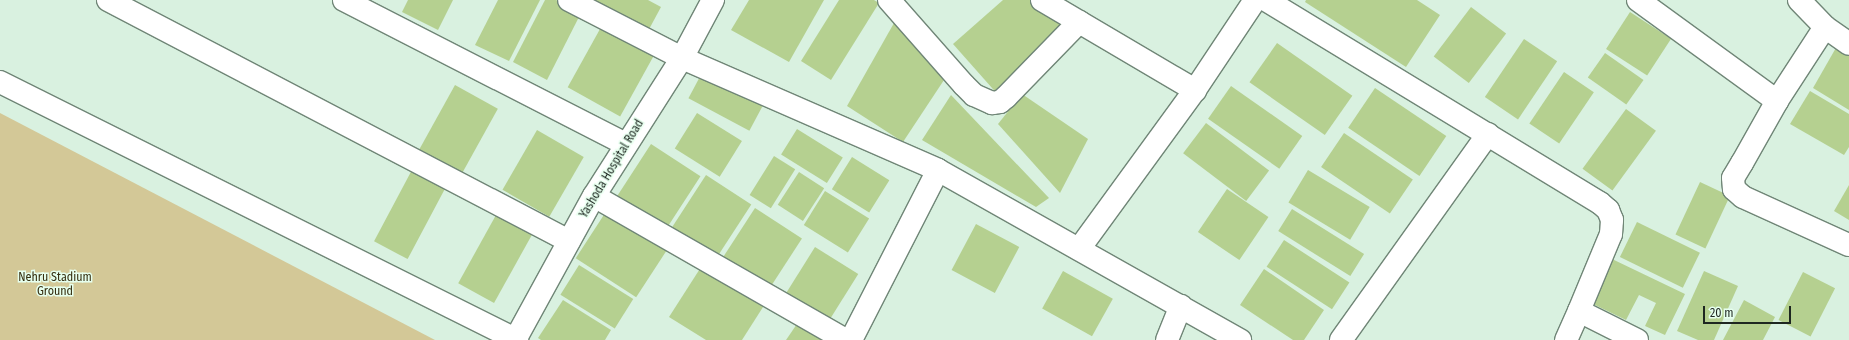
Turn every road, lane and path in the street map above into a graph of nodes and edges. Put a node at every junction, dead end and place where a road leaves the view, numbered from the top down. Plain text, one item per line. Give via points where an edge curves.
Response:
1 (108, 0) edge
2 (344, 0) edge
3 (569, 0) edge
4 (713, 0) edge
5 (889, 0) edge
6 (1042, 0) edge
7 (1255, 0) edge
8 (1266, 0) edge
9 (1638, 0) edge
10 (1799, 0) edge
11 (1079, 22) junction
12 (1825, 27) junction
13 (1849, 44) edge
14 (682, 58) junction
15 (0, 82) edge
16 (1195, 90) junction
17 (1777, 101) junction
18 (1488, 134) junction
19 (626, 144) junction
20 (938, 170) junction
21 (594, 196) junction
22 (569, 241) junction
23 (1849, 245) edge
24 (1079, 249) junction
25 (1181, 306) junction
26 (1579, 312) junction
27 (515, 340) edge
28 (845, 340) edge
29 (851, 340) edge
30 (1167, 340) edge
31 (1240, 340) edge
32 (1341, 340) edge
33 (1566, 340) edge
34 (1637, 340) edge

1 - 22 street
2 - 19 street
3 - 14 street
4 - 14 street, Yashoda Hospital Road
5 - 11 street via 974,95 992,103 1000,102 1006,97
6 - 11 street
7 - 16 street
8 - 18 street
9 - 17 street
10 - 12 street
11 - 16 street
12 - 13 street
12 - 17 street
14 - 19 street, Yashoda Hospital Road
14 - 20 street
15 - 27 street
16 - 24 street
17 - 23 street via 1733,178 1734,189 1750,200
18 - 26 street via 1608,210 1612,220 1611,234
18 - 32 street
19 - 21 street, Yashoda Hospital Road
20 - 24 street
20 - 29 street
21 - 22 street, Yashoda Hospital Road
21 - 28 street
22 - 27 street, Yashoda Hospital Road
24 - 25 street
25 - 30 street
25 - 31 street
26 - 33 street
26 - 34 street

